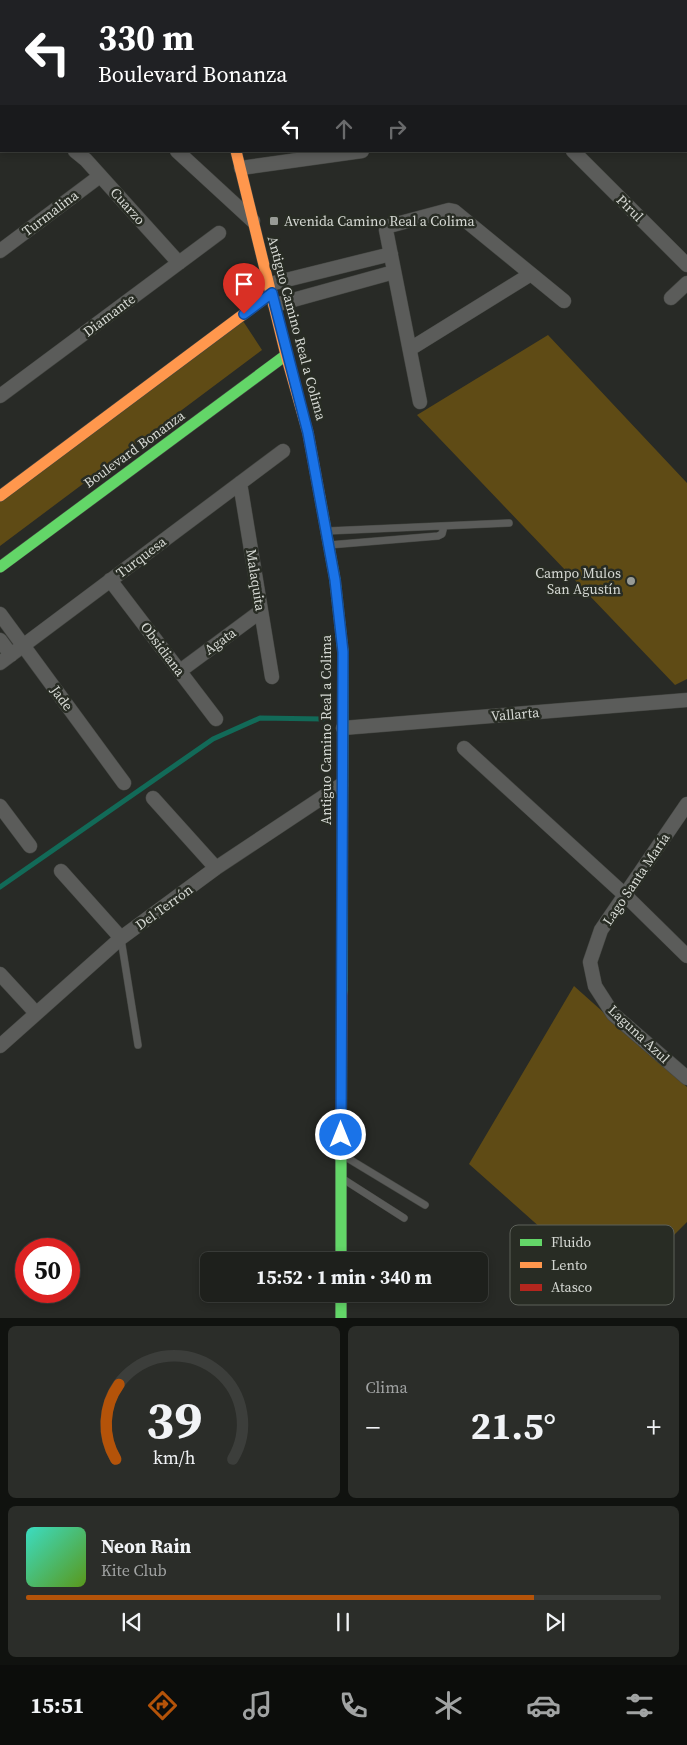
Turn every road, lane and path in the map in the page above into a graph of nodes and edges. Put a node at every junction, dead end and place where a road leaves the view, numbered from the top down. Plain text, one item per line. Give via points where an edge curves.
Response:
1 (75, 152) edge
2 (178, 152) edge
3 (236, 152) edge
4 (348, 152) edge
5 (573, 152) edge
6 (308, 155) edge
7 (241, 168) junction
8 (100, 176) junction
9 (253, 221) junction
10 (219, 233) dead end
11 (0, 250) edge
12 (391, 254) junction
13 (179, 263) junction
14 (687, 265) edge
15 (394, 272) junction
16 (531, 274) junction
17 (687, 283) edge
18 (272, 294) junction
19 (670, 298) dead end
20 (564, 301) dead end
21 (410, 349) junction
22 (286, 355) junction
23 (0, 396) edge
24 (420, 402) dead end
25 (283, 451) dead end
26 (240, 483) junction
27 (0, 496) edge
28 (509, 523) dead end
29 (444, 526) junction
30 (400, 528) junction
31 (326, 531) junction
32 (400, 540) junction
33 (329, 546) junction
34 (0, 567) edge
35 (110, 580) junction
36 (261, 611) junction
37 (0, 614) edge
38 (0, 640) edge
39 (23, 646) junction
40 (5, 659) edge
41 (180, 671) junction
42 (272, 678) dead end
43 (687, 700) edge
44 (216, 719) dead end
45 (343, 728) junction
46 (464, 748) dead end
47 (124, 783) dead end
48 (341, 785) junction
49 (153, 798) dead end
50 (687, 804) edge
51 (0, 806) edge
52 (30, 846) dead end
53 (216, 868) junction
54 (61, 871) dead end
55 (626, 896) junction
56 (121, 938) junction
57 (687, 956) edge
58 (0, 974) edge
59 (595, 986) joint
60 (36, 1013) junction
61 (138, 1045) dead end
62 (0, 1046) edge
63 (687, 1078) edge
64 (341, 1153) junction
65 (341, 1178) junction
66 (425, 1205) dead end
67 (404, 1218) dead end
68 (341, 1252) edge
69 (341, 1302) edge
70 (341, 1318) edge

1 - 8 street, Cuarzo
2 - 9 street
3 - 7 main road, Antiguo Camino Real a Colima
4 - 6 street
5 - 14 street, Pirul
6 - 7 street
7 - 9 main road, Antiguo Camino Real a Colima
8 - 11 street, Turmalina
8 - 13 street, Cuarzo
9 - 18 main road, Antiguo Camino Real a Colima
10 - 13 street, Diamante
12 - 15 street
12 - 16 street via 386,230 391,223 449,210
12 - 18 street
13 - 23 street, Diamante
15 - 18 street
15 - 21 street
16 - 20 street
16 - 21 street
17 - 19 street
18 - 22 main road, Antiguo Camino Real a Colima
18 - 27 main road
21 - 24 street
22 - 31 main road, Antiguo Camino Real a Colima via 308,433
22 - 34 main road, Boulevard Bonanza
25 - 26 street, Turquesa
26 - 35 street, Turquesa
26 - 36 street, Malaquita
28 - 29 lane
29 - 30 lane
29 - 32 lane via 438,536
30 - 31 lane
30 - 32 lane
31 - 33 main road, Antiguo Camino Real a Colima
32 - 33 lane
33 - 45 main road, Antiguo Camino Real a Colima via 343,652
35 - 39 street, Turquesa
35 - 41 street, Obsidiana
36 - 41 street, Agata
36 - 42 street, Malaquita
37 - 39 street, Jade
38 - 40 street
39 - 40 street, Turquesa
39 - 47 street, Jade
41 - 44 street, Obsidiana
43 - 45 street, Vallarta
45 - 48 main road, Antiguo Camino Real a Colima
46 - 55 street
48 - 53 street, Del Terrón
48 - 64 main road, Antiguo Camino Real a Colima
49 - 53 street
50 - 55 street, Lago Santa María
51 - 52 street
53 - 56 street, Del Terrón
54 - 56 street
55 - 57 street
55 - 59 street, Lago Santa María via 601,930 590,962
56 - 60 street, Del Terrón
56 - 61 lane
58 - 60 street
59 - 63 street, Laguna Azul via 614,1014
60 - 62 street, Del Terrón
64 - 65 main road, Antiguo Camino Real a Colima
64 - 66 lane
65 - 67 lane
65 - 68 main road, Antiguo Camino Real a Colima
69 - 70 main road

